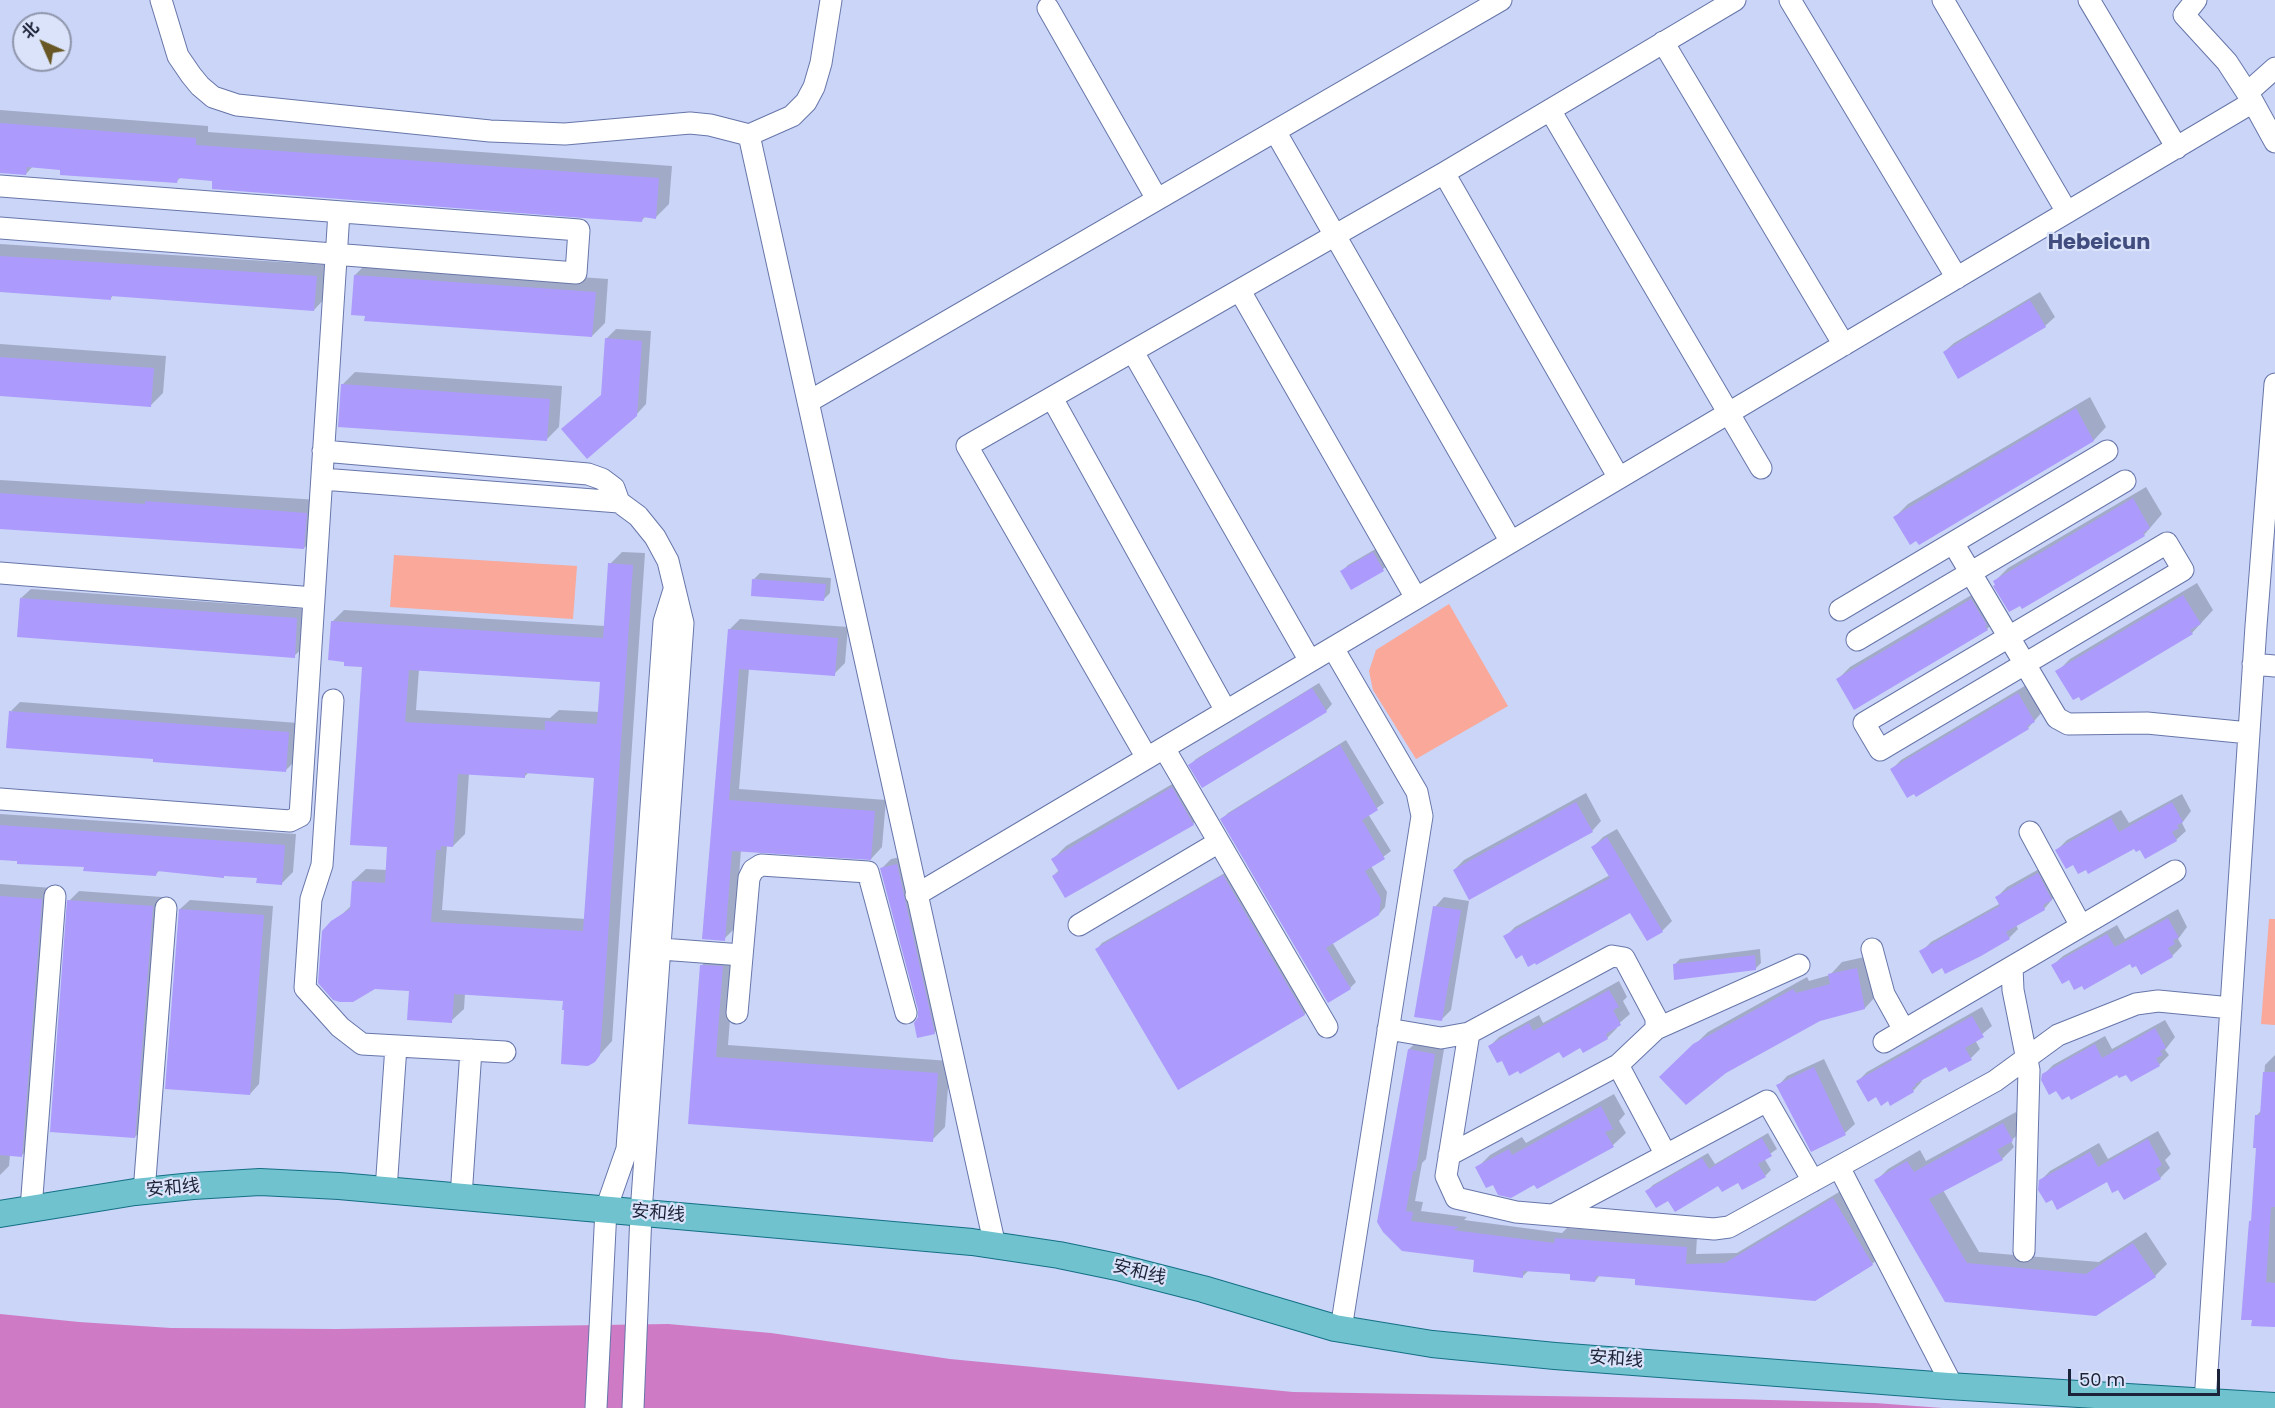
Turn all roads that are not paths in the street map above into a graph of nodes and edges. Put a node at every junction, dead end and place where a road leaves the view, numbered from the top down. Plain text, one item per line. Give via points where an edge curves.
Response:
1 (161, 0) edge
2 (831, 0) edge
3 (1501, 0) edge
4 (1736, 0) edge
5 (1790, 0) edge
6 (1943, 0) edge
7 (2089, 0) edge
8 (2196, 0) edge
9 (1048, 8) dead end
10 (1663, 42) junction
11 (2275, 68) edge
12 (2250, 98) junction
13 (1550, 110) junction
14 (1275, 131) junction
15 (749, 135) junction
16 (2275, 142) edge
17 (2176, 148) junction
18 (1444, 174) junction
19 (0, 186) edge
20 (1157, 199) junction
21 (339, 212) junction
22 (2067, 212) junction
23 (0, 228) edge
24 (1335, 236) junction
25 (336, 254) junction
26 (1957, 278) junction
27 (1240, 291) junction
28 (1844, 345) junction
29 (1133, 352) junction
30 (2275, 384) edge
31 (1052, 398) junction
32 (808, 402) junction
33 (1729, 413) junction
34 (323, 451) junction
35 (2107, 451) dead end
36 (1761, 468) dead end
37 (1619, 478) junction
38 (322, 479) junction
39 (2125, 481) dead end
40 (619, 502) junction
41 (1512, 542) junction
42 (1953, 543) junction
43 (1971, 572) junction
44 (0, 573) edge
45 (674, 590) junction
46 (314, 598) junction
47 (1416, 598) junction
48 (1840, 610) dead end
49 (2009, 638) junction
50 (1857, 640) dead end
51 (1333, 648) junction
52 (1310, 661) junction
53 (2025, 664) junction
54 (2253, 664) junction
55 (2275, 666) edge
56 (333, 700) dead end
57 (1227, 711) junction
58 (2249, 733) junction
59 (1155, 753) junction
60 (0, 799) edge
61 (2030, 832) dead end
62 (1219, 842) junction
63 (2175, 871) dead end
64 (916, 895) junction
65 (55, 896) dead end
66 (166, 908) dead end
67 (1078, 925) dead end
68 (2081, 926) junction
69 (1872, 949) dead end
70 (661, 950) junction
71 (742, 955) junction
72 (1799, 965) dead end
73 (2012, 967) junction
74 (2231, 1008) junction
75 (737, 1013) dead end
76 (906, 1013) dead end
77 (1327, 1027) dead end
78 (1388, 1029) junction
79 (1656, 1029) junction
80 (1904, 1030) junction
81 (1469, 1033) junction
82 (1884, 1042) dead end
83 (396, 1046) junction
84 (471, 1050) junction
85 (505, 1053) dead end
86 (2026, 1058) junction
87 (1618, 1065) junction
88 (1449, 1155) junction
89 (1666, 1155) junction
90 (1839, 1167) junction
91 (1813, 1181) junction
92 (386, 1190) junction
93 (144, 1192) junction
94 (461, 1197) junction
95 (31, 1209) junction
96 (606, 1209) junction
97 (641, 1213) junction
98 (0, 1214) edge
99 (1552, 1215) junction
100 (995, 1246) junction
101 (2024, 1251) dead end
102 (1341, 1329) junction
103 (1953, 1386) junction
104 (2205, 1402) junction
105 (2275, 1406) edge
106 (596, 1408) edge
107 (633, 1408) edge

1 - 15 street via 178,56 191,75 213,97 237,105 490,131 565,134 690,123
2 - 15 street via 821,63 806,102 792,116
3 - 14 street
4 - 10 street
5 - 26 street
6 - 22 street
7 - 17 street
8 - 12 street via 2184,15 2227,62
9 - 20 street
10 - 13 street
10 - 28 street
11 - 12 street
12 - 16 street
12 - 17 street
13 - 18 street
13 - 33 street
14 - 20 street
14 - 24 street
15 - 32 street
17 - 22 street
18 - 24 street
18 - 37 street
19 - 21 street
20 - 32 street
21 - 25 street
21 - 25 street via 579,230 576,273
22 - 26 street
23 - 25 street
24 - 27 street
24 - 41 street
25 - 34 street
26 - 28 street
27 - 29 street
27 - 47 street
28 - 33 street
29 - 31 street
29 - 52 street
30 - 54 street
31 - 57 street
31 - 59 street via 967,446
32 - 64 street
33 - 36 street
33 - 37 street
34 - 38 street
34 - 40 street via 588,474 614,488
35 - 42 street
37 - 41 street
38 - 40 street
38 - 46 street
39 - 43 street
40 - 45 street via 638,516 655,537 668,561
41 - 47 street
42 - 43 street
42 - 48 street
43 - 49 street
43 - 50 street
44 - 46 street
45 - 70 street via 683,623
45 - 96 street via 664,622 627,1149
46 - 60 street via 300,816 290,821
47 - 51 street
49 - 53 street
49 - 53 street via 1864,723 1880,750
49 - 53 street via 2167,543 2183,570
51 - 52 street
51 - 78 street via 1417,792 1422,816
52 - 57 street
53 - 58 street via 2056,718 2068,724 2148,723
54 - 55 street
54 - 58 street
56 - 83 street via 322,865 311,898 305,988 340,1027 362,1044
57 - 59 street
58 - 74 street
59 - 62 street
59 - 64 street
61 - 68 street
62 - 67 street
62 - 77 street
63 - 68 street
64 - 100 street
65 - 95 street
66 - 93 street
68 - 73 street
69 - 80 street via 1884,994
70 - 71 street
70 - 97 street
71 - 75 street
71 - 76 street via 753,870 761,865 868,872
72 - 79 street
73 - 80 street
73 - 86 street
74 - 86 street via 2158,1001 2136,1004 2058,1035
74 - 104 street
78 - 81 street via 1442,1038
78 - 102 street
79 - 81 street via 1656,1018 1624,958 1612,956
79 - 87 street
80 - 82 street
81 - 88 street
83 - 84 street
83 - 92 street
84 - 85 street
84 - 94 street
86 - 90 street via 1995,1081
86 - 101 street via 2029,1070
87 - 88 street
87 - 89 street
88 - 99 street via 1446,1176 1456,1198 1516,1212
89 - 91 street via 1767,1101
89 - 99 street
90 - 91 street
90 - 103 street
91 - 99 street via 1729,1227 1714,1229
92 - 93 main road, 安和线 via 260,1182
92 - 94 main road, 安和线
93 - 95 main road, 安和线
94 - 96 main road, 安和线
95 - 98 main road, 安和线
96 - 97 main road, 安和线
96 - 106 street
97 - 100 main road, 安和线
97 - 107 street
100 - 102 main road, 安和线 via 1117,1267
102 - 103 main road, 安和线 via 1510,1352
103 - 104 main road, 安和线
104 - 105 main road, 安和线

